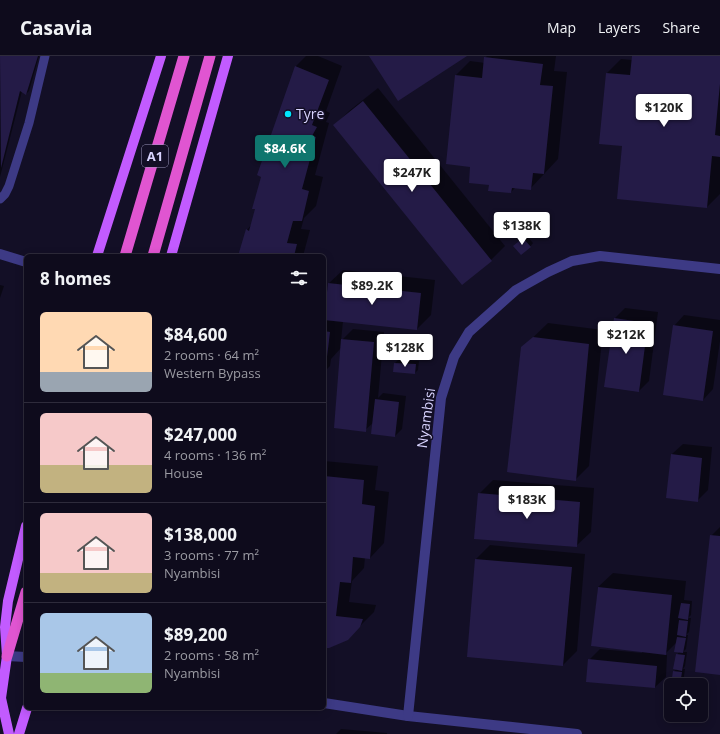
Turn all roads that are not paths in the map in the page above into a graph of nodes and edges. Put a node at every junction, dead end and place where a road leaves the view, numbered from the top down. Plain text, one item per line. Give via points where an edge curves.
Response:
1 (45, 56) edge
2 (161, 56) edge
3 (184, 56) edge
4 (210, 56) edge
5 (228, 56) edge
6 (0, 199) edge
7 (0, 254) edge
8 (96, 254) edge
9 (126, 254) edge
10 (155, 254) edge
11 (172, 254) edge
12 (24, 261) edge
13 (720, 269) edge
14 (24, 534) edge
15 (24, 599) edge
16 (7, 656) junction
17 (24, 657) edge
18 (326, 702) edge
19 (26, 710) edge
20 (408, 716) junction
21 (9, 734) edge
22 (19, 734) edge
23 (577, 734) edge

1 - 6 lane via 10,186
2 - 8 main road
3 - 9 highway, A1
4 - 10 highway, A1
5 - 11 main road
7 - 12 street
13 - 20 street, Nyambisi via 600,256 572,261 516,290 469,332 454,357 440,398
14 - 16 main road via 8,601 5,627
15 - 16 highway
16 - 17 street
16 - 21 main road via 1,698
18 - 20 street
19 - 22 main road
20 - 23 street

